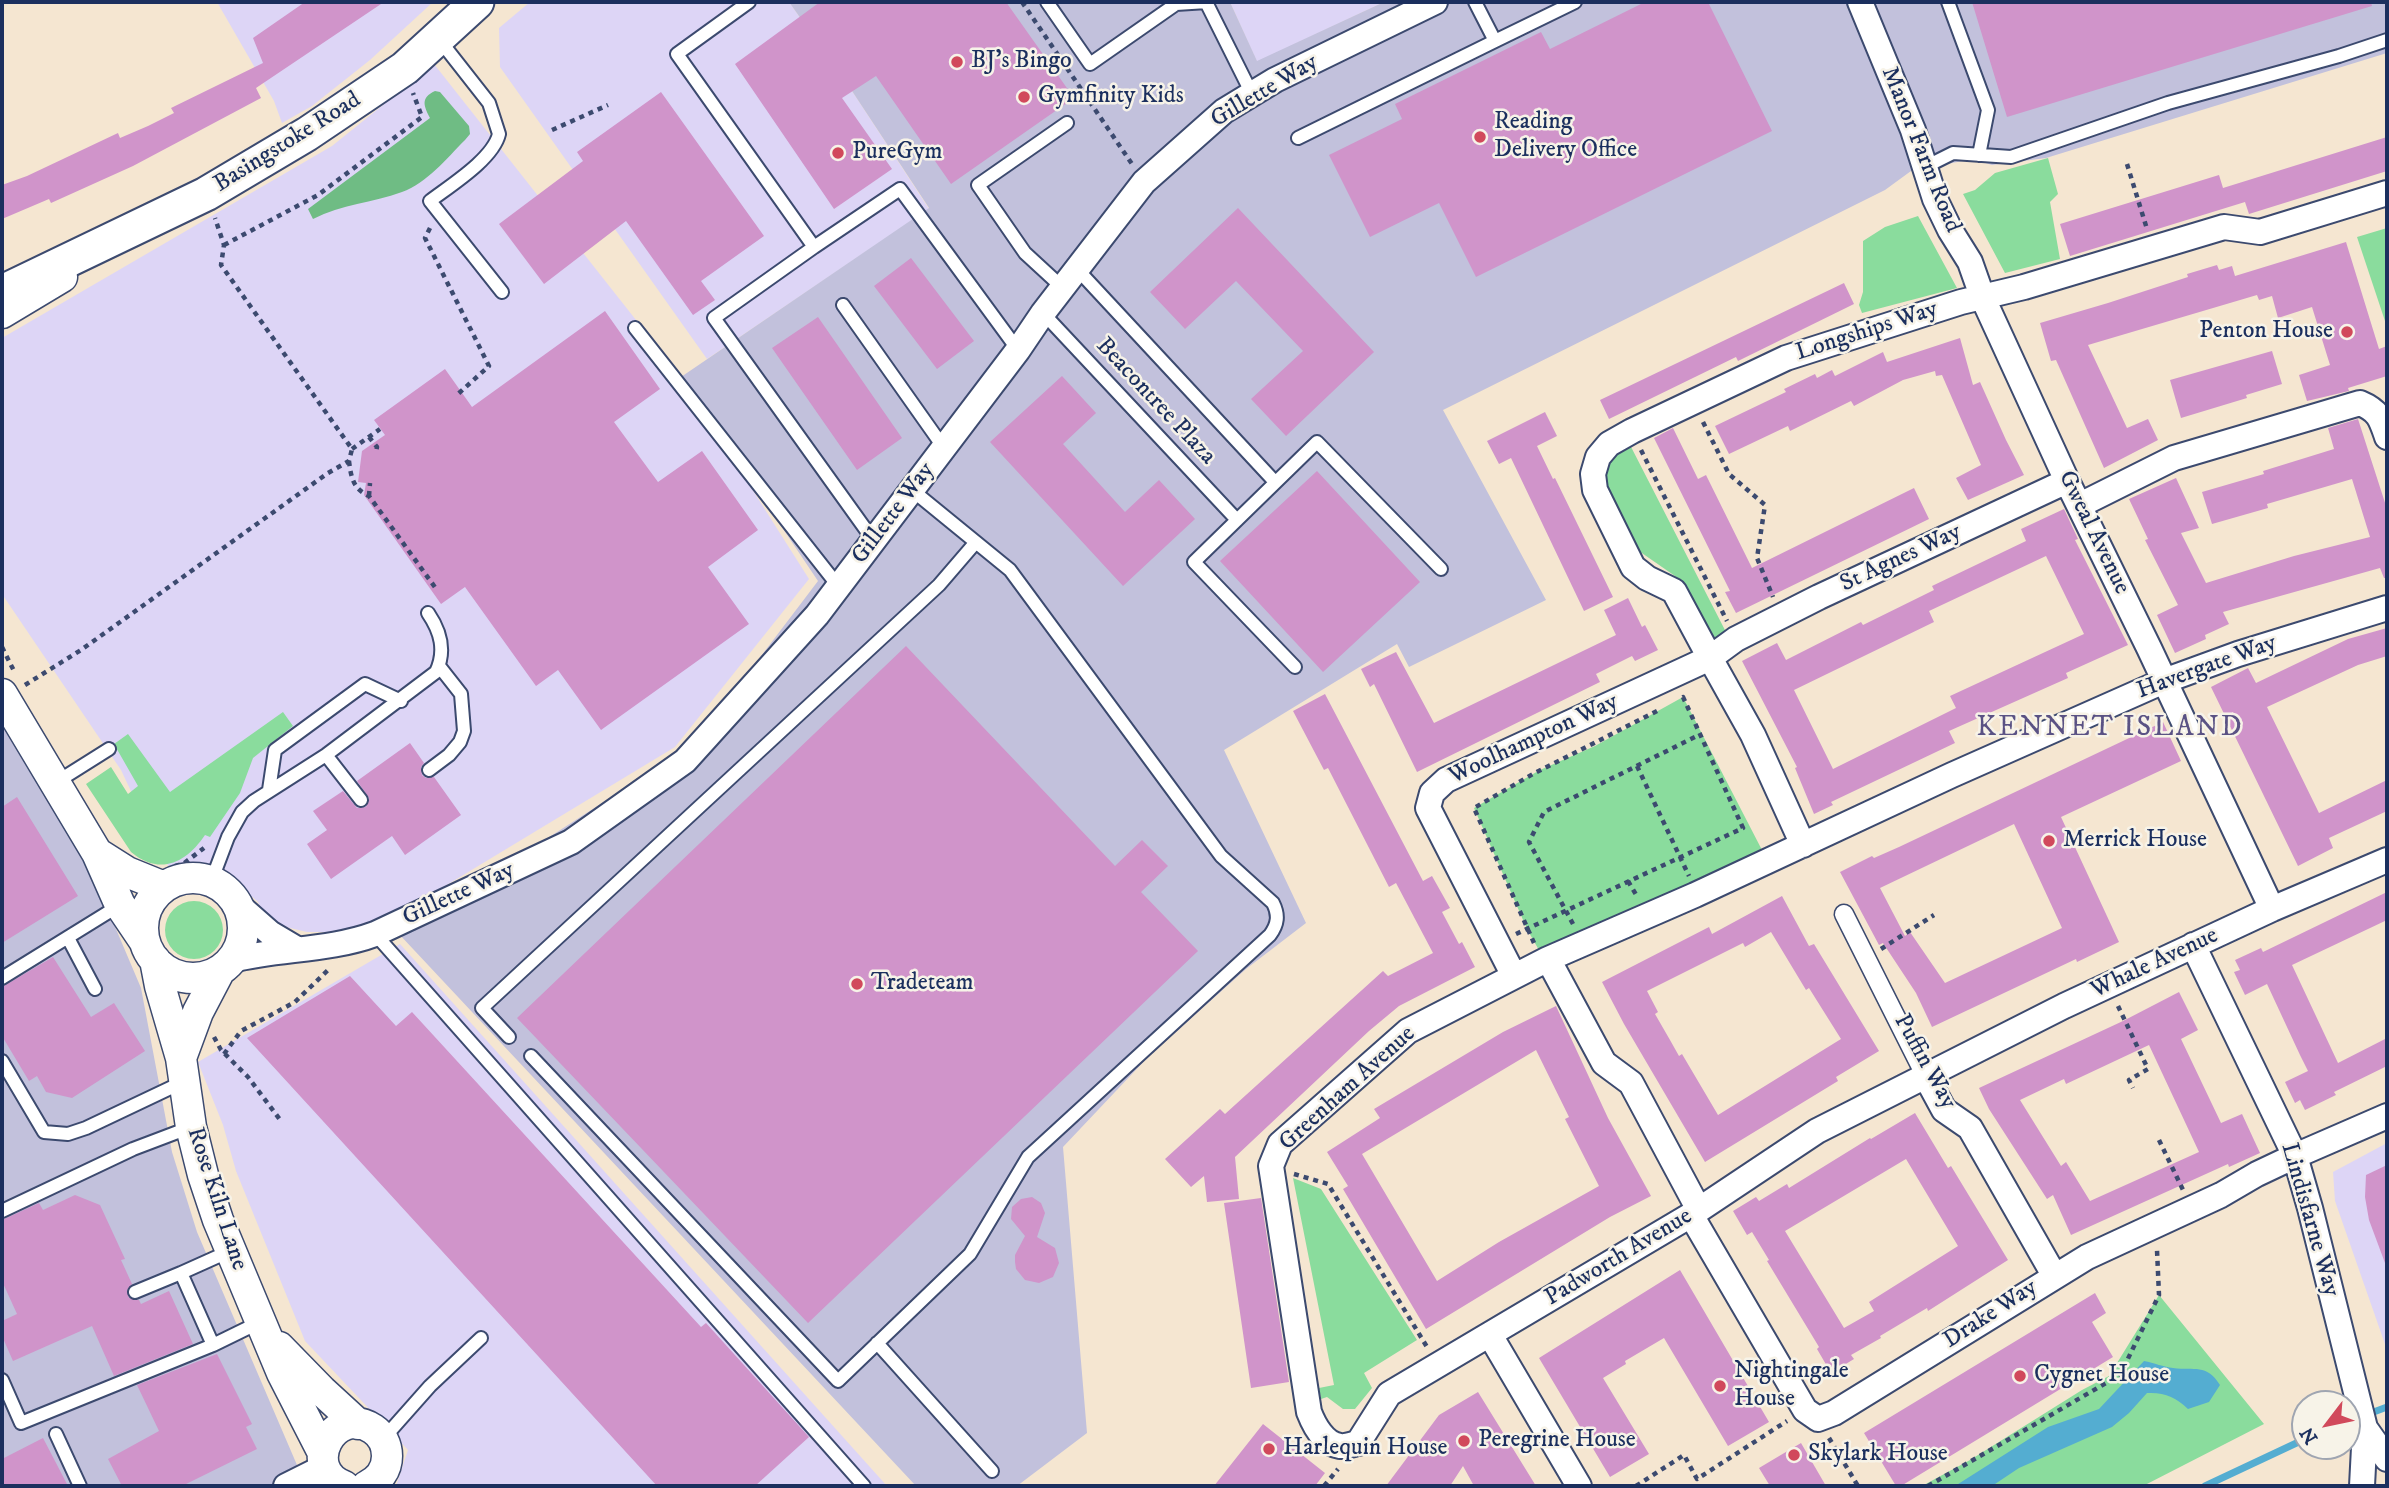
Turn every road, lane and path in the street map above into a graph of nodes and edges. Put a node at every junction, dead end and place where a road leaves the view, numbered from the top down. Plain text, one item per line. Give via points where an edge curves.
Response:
1 (749, 2) edge
2 (1022, 2) edge
3 (1048, 2) edge
4 (1206, 2) edge
5 (1435, 2) edge
6 (1475, 2) edge
7 (1575, 2) edge
8 (1860, 2) edge
9 (1948, 2) edge
10 (465, 6) edge
11 (438, 37) junction
12 (2387, 40) edge
13 (1495, 41) junction
14 (413, 91) dead end
15 (1252, 94) junction
16 (608, 105) dead end
17 (1067, 123) dead end
18 (552, 130) dead end
19 (1298, 138) dead end
20 (1979, 155) junction
21 (2127, 163) dead end
22 (1924, 167) junction
23 (1144, 182) junction
24 (2387, 192) edge
25 (206, 194) junction
26 (430, 228) dead end
27 (224, 245) junction
28 (814, 247) junction
29 (2153, 247) junction
30 (79, 254) junction
31 (2, 274) edge
32 (1070, 279) junction
33 (2, 292) edge
34 (502, 292) dead end
35 (1982, 296) junction
36 (843, 305) dead end
37 (2, 313) edge
38 (1043, 313) junction
39 (635, 328) dead end
40 (1018, 350) junction
41 (458, 394) dead end
42 (1693, 402) junction
43 (380, 429) dead end
44 (1632, 431) junction
45 (369, 437) junction
46 (2387, 437) edge
47 (944, 448) junction
48 (352, 449) junction
49 (376, 453) dead end
50 (349, 461) junction
51 (2067, 481) junction
52 (1275, 482) junction
53 (370, 483) dead end
54 (912, 490) junction
55 (369, 496) junction
56 (2080, 505) junction
57 (1237, 520) junction
58 (874, 541) junction
59 (976, 542) junction
60 (1441, 569) dead end
61 (839, 587) junction
62 (437, 590) dead end
63 (2387, 608) edge
64 (428, 613) dead end
65 (1782, 617) junction
66 (1736, 639) junction
67 (1710, 657) junction
68 (439, 666) junction
69 (1295, 667) dead end
70 (2164, 681) junction
71 (12, 691) edge
72 (401, 701) junction
73 (1671, 703) dead end
74 (1660, 709) dead end
75 (1699, 735) junction
76 (109, 749) dead end
77 (326, 755) junction
78 (1637, 766) junction
79 (429, 770) dead end
80 (54, 783) junction
81 (269, 790) junction
82 (360, 800) dead end
83 (1802, 845) junction
84 (96, 853) junction
85 (1679, 856) junction
86 (2387, 860) edge
87 (211, 882) junction
88 (164, 887) junction
89 (237, 904) junction
90 (120, 905) junction
91 (2272, 909) junction
92 (1566, 911) junction
93 (1844, 914) dead end
94 (1934, 915) dead end
95 (1527, 929) junction
96 (375, 934) junction
97 (68, 938) junction
98 (1496, 942) junction
99 (2193, 945) junction
100 (297, 949) junction
101 (150, 951) junction
102 (1867, 958) junction
103 (1548, 959) junction
104 (321, 964) dead end
105 (226, 965) junction
106 (1514, 976) junction
107 (2, 978) edge
108 (2108, 986) junction
109 (95, 989) dead end
110 (509, 1037) dead end
111 (531, 1056) dead end
112 (2, 1061) edge
113 (182, 1070) junction
114 (1925, 1075) junction
115 (2133, 1088) dead end
116 (2387, 1116) edge
117 (281, 1121) dead end
118 (191, 1127) junction
119 (2159, 1140) dead end
120 (2295, 1156) junction
121 (1271, 1166) junction
122 (2192, 1209) junction
123 (2, 1211) edge
124 (1695, 1212) junction
125 (2156, 1225) junction
126 (230, 1251) junction
127 (181, 1273) junction
128 (2054, 1275) junction
129 (135, 1292) dead end
130 (263, 1328) junction
131 (1490, 1335) junction
132 (481, 1338) dead end
133 (877, 1343) junction
134 (213, 1345) junction
135 (1438, 1366) junction
136 (2, 1380) edge
137 (1811, 1415) junction
138 (2365, 1428) junction
139 (370, 1431) junction
140 (56, 1434) dead end
141 (1328, 1439) joint
142 (2387, 1460) edge
143 (330, 1469) edge
144 (992, 1471) dead end
145 (376, 1483) edge
146 (80, 1486) edge
147 (285, 1486) edge
148 (864, 1486) edge
149 (1579, 1486) edge
150 (1636, 1486) edge
151 (1858, 1486) edge
152 (1928, 1486) edge
153 (2362, 1486) edge

1 - 28 lane via 677,54
2 - 23 path
3 - 4 lane via 1090,64 1176,4
4 - 15 lane
5 - 15 street, Gillette Way
6 - 13 lane
7 - 13 lane
8 - 22 street, Manor Farm Road
9 - 20 lane via 1988,110
10 - 11 main road, Basingstoke Road
11 - 25 main road, Basingstoke Road via 405,68 307,135
11 - 34 lane via 489,103 499,134 493,149 430,201
12 - 20 lane via 2168,103 2011,157
13 - 19 lane
14 - 27 path via 422,117 318,195
15 - 23 street, Gillette Way via 1224,111
16 - 18 path
17 - 32 lane via 978,185 1025,253
20 - 22 lane via 1954,153
21 - 29 path
22 - 35 street, Manor Farm Road
23 - 32 street, Gillette Way
24 - 29 street, Longships Way via 2260,232 2224,226
25 - 27 path
25 - 30 main road, Basingstoke Road
26 - 41 path via 425,238 489,366
27 - 48 path via 221,265
28 - 40 lane via 900,189
28 - 58 lane via 714,318
29 - 35 street, Longships Way
30 - 31 main road, Basingstoke Road via 51,256
30 - 33 main road, Basingstoke Road
30 - 37 street via 60,280
32 - 38 street, Gillette Way
32 - 52 lane
35 - 42 street, Longships Way via 1786,358
35 - 51 street, Gweal Avenue
36 - 47 lane
38 - 40 street, Gillette Way
38 - 57 lane, Beacontree Plaza
39 - 61 lane
40 - 47 street, Gillette Way
42 - 44 street, Longships Way
42 - 65 path via 1729,474 1765,505 1757,558
43 - 45 path
44 - 66 path
44 - 67 street, Longships Way via 1609,444 1598,457 1595,490 1633,567 1674,591
45 - 48 path
45 - 49 path
46 - 56 street via 2381,419 2360,403 2174,458
47 - 54 street, Gillette Way
48 - 50 path
50 - 55 path via 350,478
50 - 71 path via 81,650
51 - 56 street, Gweal Avenue
51 - 65 street, St Agnes Way
52 - 57 lane
52 - 60 lane via 1317,442
53 - 55 path
54 - 58 street, Gillette Way
54 - 59 lane
55 - 62 path
56 - 70 street, Gweal Avenue
57 - 69 lane via 1195,562
58 - 61 street, Gillette Way
59 - 110 lane via 939,585 481,1008
59 - 133 lane via 1010,570 1221,856 1273,903 1277,923 1270,935 1028,1157 970,1254
61 - 96 street, Gillette Way via 685,761 571,842
63 - 70 street, Havergate Way
64 - 68 lane via 439,633
65 - 66 street, St Agnes Way
66 - 67 street
67 - 83 street via 1753,736
67 - 98 street, Woolhampton Way via 1458,774 1432,793 1428,808
68 - 72 lane
68 - 79 lane via 461,694 464,731 449,755
70 - 83 street, Havergate Way
70 - 91 street, Gweal Avenue
71 - 80 street, Rose Kiln Lane
72 - 77 lane
72 - 81 lane via 365,684 275,750
73 - 75 path via 1683,697
74 - 95 path via 1474,808
75 - 78 path
75 - 85 path via 1743,828
76 - 80 lane
77 - 81 lane
77 - 82 lane
78 - 85 path
78 - 92 path via 1544,812 1529,842
80 - 84 street, Rose Kiln Lane
81 - 87 lane via 242,812
83 - 103 street, Greenham Avenue
84 - 88 street, Rose Kiln Lane
84 - 90 street, Rose Kiln Lane
85 - 92 path
86 - 91 street, Whale Avenue
87 - 88 street via 193,878
87 - 89 street
88 - 101 street via 148,908 143,931
89 - 100 street
89 - 105 street via 243,935
90 - 97 lane
90 - 101 street, Rose Kiln Lane
91 - 99 street, Whale Avenue
92 - 95 path
93 - 102 street, Puffin Way
94 - 102 path
95 - 98 path
96 - 100 street, Gillette Way via 350,943
96 - 148 lane
97 - 107 lane
97 - 109 lane
98 - 106 street, Woolhampton Way
99 - 108 street, Whale Avenue
99 - 120 street, Lindisfarne Way
100 - 105 street, Gillette Way via 254,954
101 - 105 street via 174,974 186,978 201,978
101 - 113 street, Rose Kiln Lane
102 - 114 street, Puffin Way
103 - 106 street, Greenham Avenue
103 - 124 street via 1604,1063 1631,1083
104 - 117 path via 334,964 296,1002 241,1031 222,1052 248,1077
105 - 113 street via 198,1012
106 - 121 street, Greenham Avenue via 1408,1031 1280,1144
108 - 114 street, Whale Avenue
108 - 115 path via 2148,1069 2130,1080
111 - 133 lane via 838,1381
112 - 113 lane via 44,1132 68,1134 86,1128
113 - 118 street, Rose Kiln Lane
114 - 124 street, Padworth Avenue via 1817,1131
114 - 128 street, Puffin Way via 1944,1110 1970,1128
116 - 120 street, Drake Way
118 - 123 lane
118 - 126 street, Rose Kiln Lane
119 - 122 path
120 - 122 street, Drake Way
120 - 138 street, Lindisfarne Way
121 - 135 path via 1328,1184
121 - 141 street, Greenham Avenue via 1309,1412 1315,1427
122 - 125 street, Drake Way
124 - 131 street, Padworth Avenue
124 - 137 street
125 - 128 street, Drake Way
125 - 152 path via 2159,1295 2120,1375
126 - 127 lane
126 - 130 street, Rose Kiln Lane
127 - 129 lane
127 - 134 lane
128 - 137 street, Drake Way via 1834,1413
130 - 134 lane
130 - 139 street, Rose Kiln Lane via 322,1391
130 - 143 street, Rose Kiln Lane
131 - 135 street, Padworth Avenue
131 - 149 street
132 - 139 lane via 430,1386
133 - 144 lane
134 - 136 lane via 21,1423
135 - 141 street, Padworth Avenue via 1388,1394 1358,1443 1340,1446
137 - 150 path via 1698,1479 1684,1455
137 - 151 path
138 - 142 street, Lindisfarne Way
138 - 153 street, Lindisfarne Way
139 - 143 street via 338,1428 330,1434
139 - 145 street via 388,1458
140 - 146 lane
143 - 147 street

